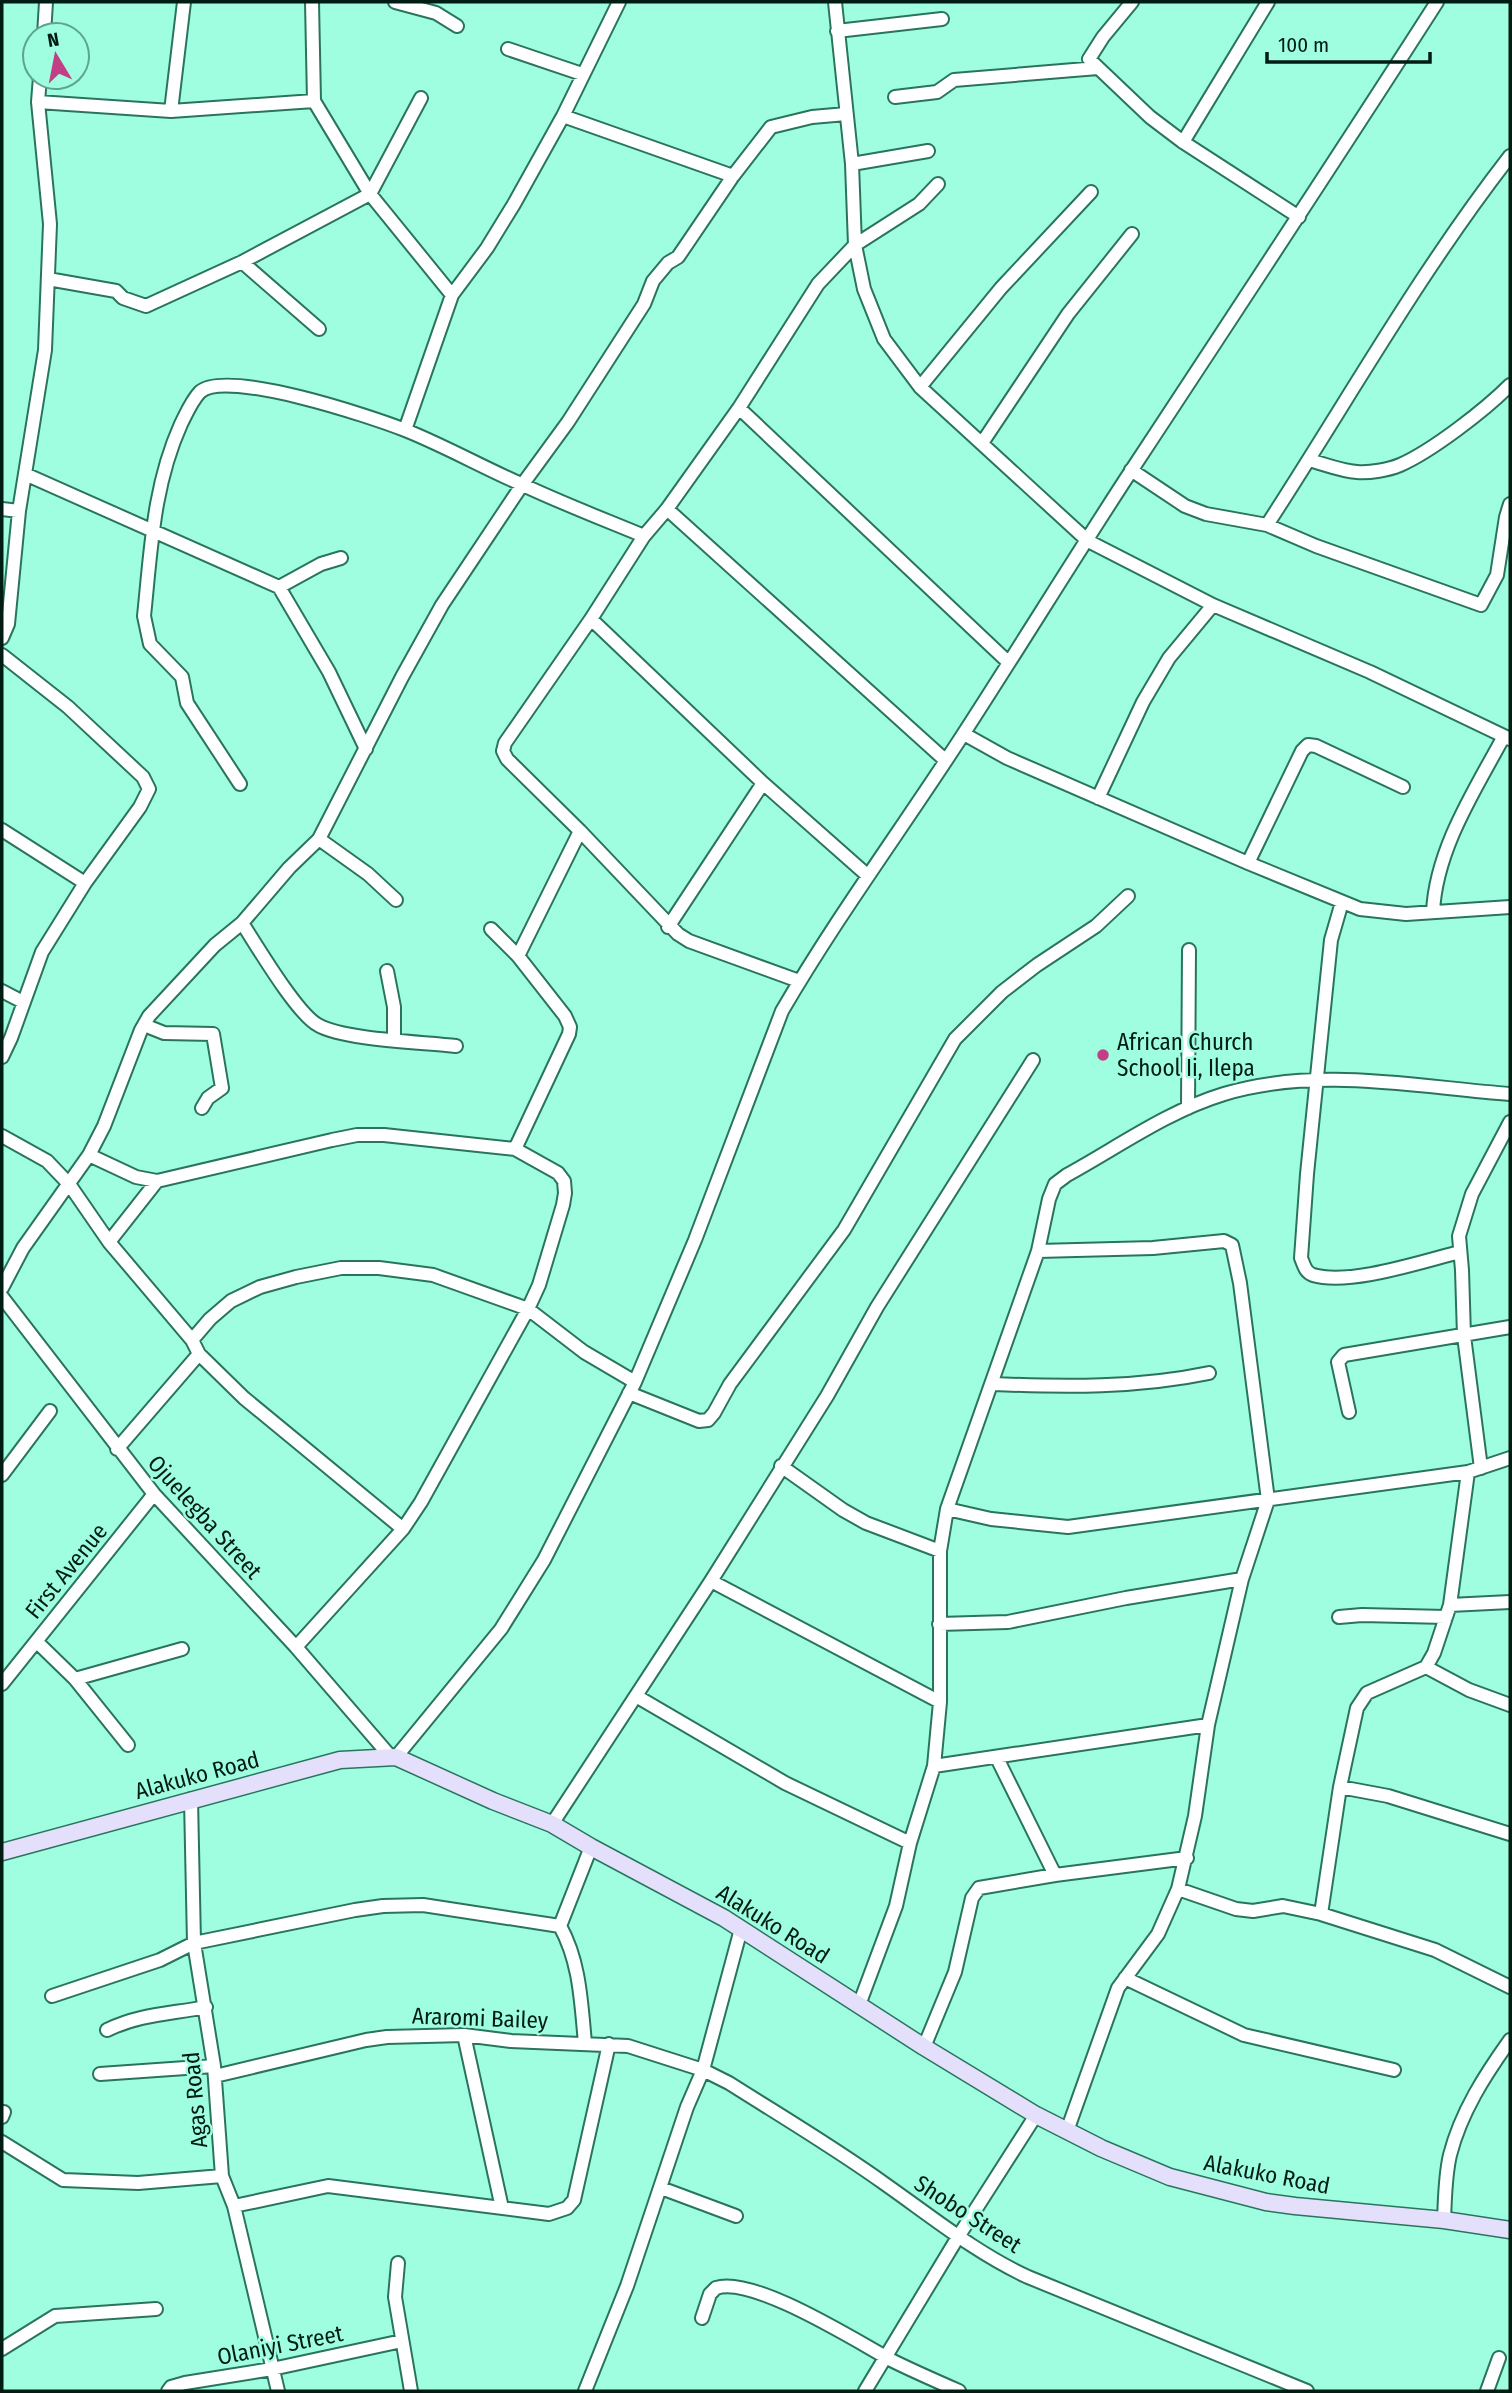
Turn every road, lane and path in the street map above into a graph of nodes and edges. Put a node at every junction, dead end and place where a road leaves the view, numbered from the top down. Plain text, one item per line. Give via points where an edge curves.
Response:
1 (46, 2) edge
2 (184, 2) edge
3 (312, 2) edge
4 (396, 2) edge
5 (619, 2) edge
6 (835, 2) edge
7 (1132, 2) edge
8 (1268, 2) edge
9 (1437, 2) edge
10 (942, 19) dead end
11 (45, 21) edge
12 (457, 26) dead end
13 (836, 31) junction
14 (508, 49) dead end
15 (1098, 68) junction
16 (582, 74) junction
17 (39, 91) edge
18 (895, 97) dead end
19 (421, 98) dead end
20 (314, 101) junction
21 (38, 102) junction
22 (171, 111) junction
23 (846, 114) junction
24 (563, 116) junction
25 (1183, 142) junction
26 (928, 151) dead end
27 (1510, 156) edge
28 (852, 163) junction
29 (733, 176) junction
30 (938, 184) dead end
31 (1091, 192) dead end
32 (370, 194) junction
33 (1299, 217) junction
34 (1132, 234) dead end
35 (855, 245) junction
36 (242, 262) junction
37 (48, 279) junction
38 (452, 295) junction
39 (319, 329) dead end
40 (1510, 385) edge
41 (920, 387) junction
42 (739, 408) junction
43 (405, 430) junction
44 (982, 443) junction
45 (1309, 460) junction
46 (1131, 470) junction
47 (25, 474) junction
48 (522, 485) junction
49 (1510, 505) edge
50 (2, 509) edge
51 (667, 509) junction
52 (19, 511) junction
53 (1267, 526) junction
54 (153, 531) junction
55 (643, 536) junction
56 (1087, 541) junction
57 (341, 558) dead end
58 (279, 587) junction
59 (1213, 605) junction
60 (591, 619) junction
61 (2, 638) edge
62 (2, 655) edge
63 (1008, 662) junction
64 (964, 734) junction
65 (1507, 738) edge
66 (366, 749) junction
67 (946, 760) junction
68 (763, 783) junction
69 (240, 784) dead end
70 (1404, 787) dead end
71 (1098, 798) junction
72 (2, 830) edge
73 (580, 831) junction
74 (319, 839) junction
75 (1248, 863) junction
76 (867, 875) junction
77 (85, 883) junction
78 (1128, 896) dead end
79 (396, 900) dead end
80 (1342, 902) junction
81 (1510, 906) edge
82 (1433, 912) junction
83 (242, 923) junction
84 (668, 926) junction
85 (491, 929) dead end
86 (1189, 950) dead end
87 (518, 956) junction
88 (387, 971) dead end
89 (799, 981) junction
90 (2, 991) edge
91 (23, 1002) junction
92 (144, 1025) junction
93 (394, 1039) junction
94 (456, 1046) dead end
95 (2, 1057) edge
96 (1033, 1060) dead end
97 (1317, 1079) junction
98 (1510, 1094) edge
99 (202, 1108) dead end
100 (1188, 1108) junction
101 (1510, 1122) edge
102 (2, 1136) edge
103 (515, 1149) junction
104 (89, 1155) junction
105 (158, 1181) junction
106 (68, 1184) junction
107 (109, 1242) junction
108 (1038, 1251) junction
109 (1460, 1252) junction
110 (2, 1288) edge
111 (2, 1297) edge
112 (528, 1309) junction
113 (1510, 1327) edge
114 (1464, 1336) junction
115 (192, 1340) junction
116 (199, 1354) junction
117 (1209, 1373) dead end
118 (993, 1384) junction
119 (632, 1388) junction
120 (50, 1411) dead end
121 (1349, 1412) dead end
122 (117, 1449) junction
123 (1510, 1458) edge
124 (781, 1466) junction
125 (1481, 1468) junction
126 (1468, 1472) junction
127 (2, 1475) edge
128 (154, 1494) junction
129 (1268, 1500) junction
130 (947, 1509) junction
131 (403, 1529) junction
132 (940, 1551) junction
133 (1242, 1579) junction
134 (711, 1581) junction
135 (1510, 1602) edge
136 (1448, 1611) junction
137 (1339, 1617) dead end
138 (939, 1624) junction
139 (37, 1642) junction
140 (296, 1647) junction
141 (182, 1649) dead end
142 (1426, 1667) junction
143 (75, 1679) junction
144 (2, 1684) edge
145 (636, 1696) junction
146 (940, 1702) junction
147 (1510, 1705) edge
148 (1208, 1725) junction
149 (128, 1745) dead end
150 (393, 1756) junction
151 (997, 1758) junction
152 (934, 1766) junction
153 (1340, 1787) junction
154 (191, 1799) junction
155 (552, 1824) junction
156 (1510, 1834) edge
157 (910, 1843) junction
158 (591, 1847) junction
159 (2, 1852) edge
160 (1187, 1858) junction
161 (1055, 1875) junction
162 (1178, 1889) junction
163 (1321, 1914) junction
164 (560, 1926) junction
165 (741, 1929) junction
166 (194, 1943) junction
167 (1125, 1978) junction
168 (1510, 1987) edge
169 (52, 1996) dead end
170 (859, 2006) junction
171 (206, 2007) junction
172 (107, 2030) dead end
173 (464, 2035) junction
174 (1510, 2040) edge
175 (585, 2043) junction
176 (609, 2045) junction
177 (924, 2047) junction
178 (703, 2070) junction
179 (1394, 2070) dead end
180 (214, 2071) junction
181 (100, 2074) dead end
182 (1036, 2115) junction
183 (1067, 2131) junction
184 (2, 2143) edge
185 (222, 2176) junction
186 (661, 2188) junction
187 (234, 2206) junction
188 (502, 2208) junction
189 (736, 2216) dead end
190 (1444, 2220) junction
191 (1510, 2230) edge
192 (958, 2237) junction
193 (398, 2263) dead end
194 (156, 2309) dead end
195 (702, 2318) dead end
196 (402, 2342) junction
197 (2, 2349) edge
198 (886, 2357) junction
199 (1499, 2358) dead end
200 (272, 2369) junction
201 (167, 2391) edge
202 (278, 2391) edge
203 (411, 2391) edge
204 (587, 2391) edge
205 (865, 2391) edge
206 (959, 2391) edge
207 (1307, 2391) edge
208 (1487, 2391) edge

1 - 11 street
2 - 22 street
3 - 20 street
4 - 12 street via 436,13
5 - 16 street
6 - 13 street
7 - 15 street via 1089,59
8 - 25 street
9 - 33 street
10 - 13 street
13 - 23 street
14 - 16 street
15 - 18 street via 954,80 937,92
15 - 25 street
16 - 24 street
17 - 21 street
19 - 32 street
20 - 22 street
20 - 32 street
21 - 22 street
21 - 37 street via 50,224
23 - 28 street
23 - 29 street via 771,127
24 - 29 street
24 - 38 street via 487,248
25 - 33 street
26 - 28 street
27 - 45 street via 1386,333
28 - 35 street
29 - 48 street via 678,257 653,281 645,304
30 - 35 street via 919,204
31 - 41 street via 1001,288
32 - 36 street
32 - 38 street
33 - 46 street
34 - 44 street via 1068,314
35 - 41 street via 864,289 884,339
35 - 42 street via 818,284
36 - 37 street via 146,306 116,291
36 - 39 street
37 - 47 street via 45,350
38 - 43 street
40 - 45 street via 1399,466 1356,472
41 - 44 street
42 - 51 street
42 - 63 street
43 - 48 street
43 - 54 street via 267,389 209,387 189,408 165,463
44 - 56 street
45 - 53 street
46 - 53 street via 1185,506
46 - 56 street
47 - 52 street
47 - 54 street
48 - 55 street
48 - 66 street via 442,605
49 - 53 street via 1497,575 1481,605
50 - 52 street
51 - 55 street
51 - 67 street
52 - 61 street via 8,624
54 - 58 street
54 - 69 street via 144,616 150,644 182,677 187,703
55 - 60 street
56 - 59 street
56 - 63 street
57 - 58 street
58 - 66 street via 329,672
59 - 65 street via 1370,672
59 - 71 street via 1143,702
60 - 68 street
60 - 73 street via 503,751
62 - 77 street via 68,707 148,783 140,807
63 - 64 street
64 - 67 street
64 - 71 street
65 - 82 street via 1456,827 1434,893
66 - 74 street
67 - 76 street
68 - 76 street
68 - 84 street
70 - 75 street via 1308,745
71 - 75 street
72 - 77 street
73 - 84 street
73 - 87 street
74 - 79 street
74 - 83 street
75 - 80 street
76 - 89 street
77 - 91 street via 42,951
78 - 119 street via 1096,926 1002,992 956,1040 844,1230 708,1420 699,1421
80 - 82 street via 1381,912
80 - 97 street via 1331,940
81 - 82 street
83 - 92 street via 215,945
83 - 93 street via 302,1012 317,1025
84 - 89 street via 689,941
85 - 87 street
86 - 100 street
87 - 103 street via 570,1027
88 - 93 street
89 - 119 street via 782,1010 695,1240
90 - 91 street
91 - 95 street
92 - 99 street via 164,1032 213,1034 222,1088
92 - 104 street
93 - 94 street
96 - 124 street
97 - 98 street
97 - 100 street via 1260,1085
97 - 109 street via 1300,1245 1306,1270 1313,1275 1342,1277
100 - 108 street via 1055,1184
101 - 109 street via 1472,1194 1459,1236
102 - 106 street via 47,1161
103 - 105 street via 357,1135
103 - 112 street via 558,1173 565,1193
104 - 105 street via 136,1177
104 - 106 street
105 - 107 street
106 - 107 street
106 - 110 street via 23,1248
107 - 115 street
108 - 118 street
108 - 129 street via 1224,1241 1232,1245
109 - 114 street
111 - 122 street, Ojuelegba Street
112 - 115 street via 433,1275 341,1268 260,1287 231,1301
112 - 119 street
112 - 131 street
113 - 114 street
114 - 121 street via 1344,1355 1338,1362
114 - 125 street
115 - 116 street
116 - 122 street
116 - 131 street via 244,1398
117 - 118 street via 1120,1385
118 - 130 street
119 - 150 street via 511,1615
120 - 127 street
122 - 128 street, Ojuelegba Street
123 - 125 street
124 - 132 street via 866,1523
124 - 134 street
125 - 126 street
126 - 129 street
126 - 136 street
128 - 139 street, First Avenue
128 - 140 street, Ojuelegba Street
129 - 130 street via 1068,1527
129 - 133 street
130 - 132 street
131 - 140 street
132 - 138 street
133 - 138 street via 1008,1622
133 - 148 street
134 - 145 street
134 - 146 street
135 - 136 street
136 - 137 street
136 - 142 street
138 - 146 street
139 - 143 street
139 - 144 street, First Avenue
140 - 150 street, Ojuelegba Street
141 - 143 street
142 - 147 street
142 - 153 street via 1367,1693 1361,1701
143 - 149 street
145 - 155 street
145 - 157 street via 785,1783
146 - 152 street
148 - 151 street
148 - 160 street
150 - 154 main road, Alakuko Road via 340,1760
150 - 155 main road, Alakuko Road
151 - 152 street
151 - 161 street
152 - 157 street
153 - 156 street via 1388,1796
153 - 163 street
154 - 159 main road, Alakuko Road
154 - 166 street, Agas Road
155 - 158 main road, Alakuko Road
157 - 170 street via 890,1925
158 - 164 street
158 - 165 main road, Alakuko Road
160 - 161 street
160 - 162 street
161 - 177 street via 976,1891 955,1972
162 - 163 street via 1236,1909 1283,1906
162 - 167 street via 1158,1934
163 - 168 street via 1435,1950
164 - 166 street via 423,1905 383,1906
164 - 175 street via 576,1966
165 - 170 main road, Alakuko Road
165 - 178 street
166 - 169 street via 160,1960
166 - 171 street, Agas Road
167 - 179 street via 1244,2035
167 - 183 street via 1110,2007
170 - 177 main road, Alakuko Road
171 - 172 street via 143,2016
171 - 180 street, Agas Road
173 - 175 street, Araromi Bailey
173 - 180 street, Araromi Bailey via 366,2040
173 - 188 street
174 - 190 street via 1469,2102 1450,2156
175 - 176 street, Araromi Bailey
176 - 178 street, Araromi Bailey via 648,2051
176 - 188 street via 574,2200 567,2208 549,2214
177 - 182 main road, Alakuko Road
178 - 186 street
178 - 192 street, Shobo Street via 804,2130
180 - 181 street, Araromi Bailey
180 - 185 street, Agas Road
182 - 183 main road, Alakuko Road
182 - 192 street
183 - 190 main road, Alakuko Road via 1170,2177 1266,2202
184 - 185 street via 62,2180 138,2183
185 - 187 street, Agas Road
186 - 189 street
186 - 204 street
187 - 188 street via 328,2186
187 - 200 street, Agas Road
190 - 191 main road, Alakuko Road
192 - 198 street
192 - 207 street, Shobo Street via 1024,2275
193 - 196 street via 395,2297
194 - 197 street via 55,2316
195 - 198 street via 710,2294 716,2288 732,2286 802,2310
196 - 200 street, Olaniyi Street
196 - 203 street
198 - 205 street
198 - 206 street
199 - 208 street
200 - 201 street, Olaniyi Street via 185,2383
200 - 202 street, Agas Road

